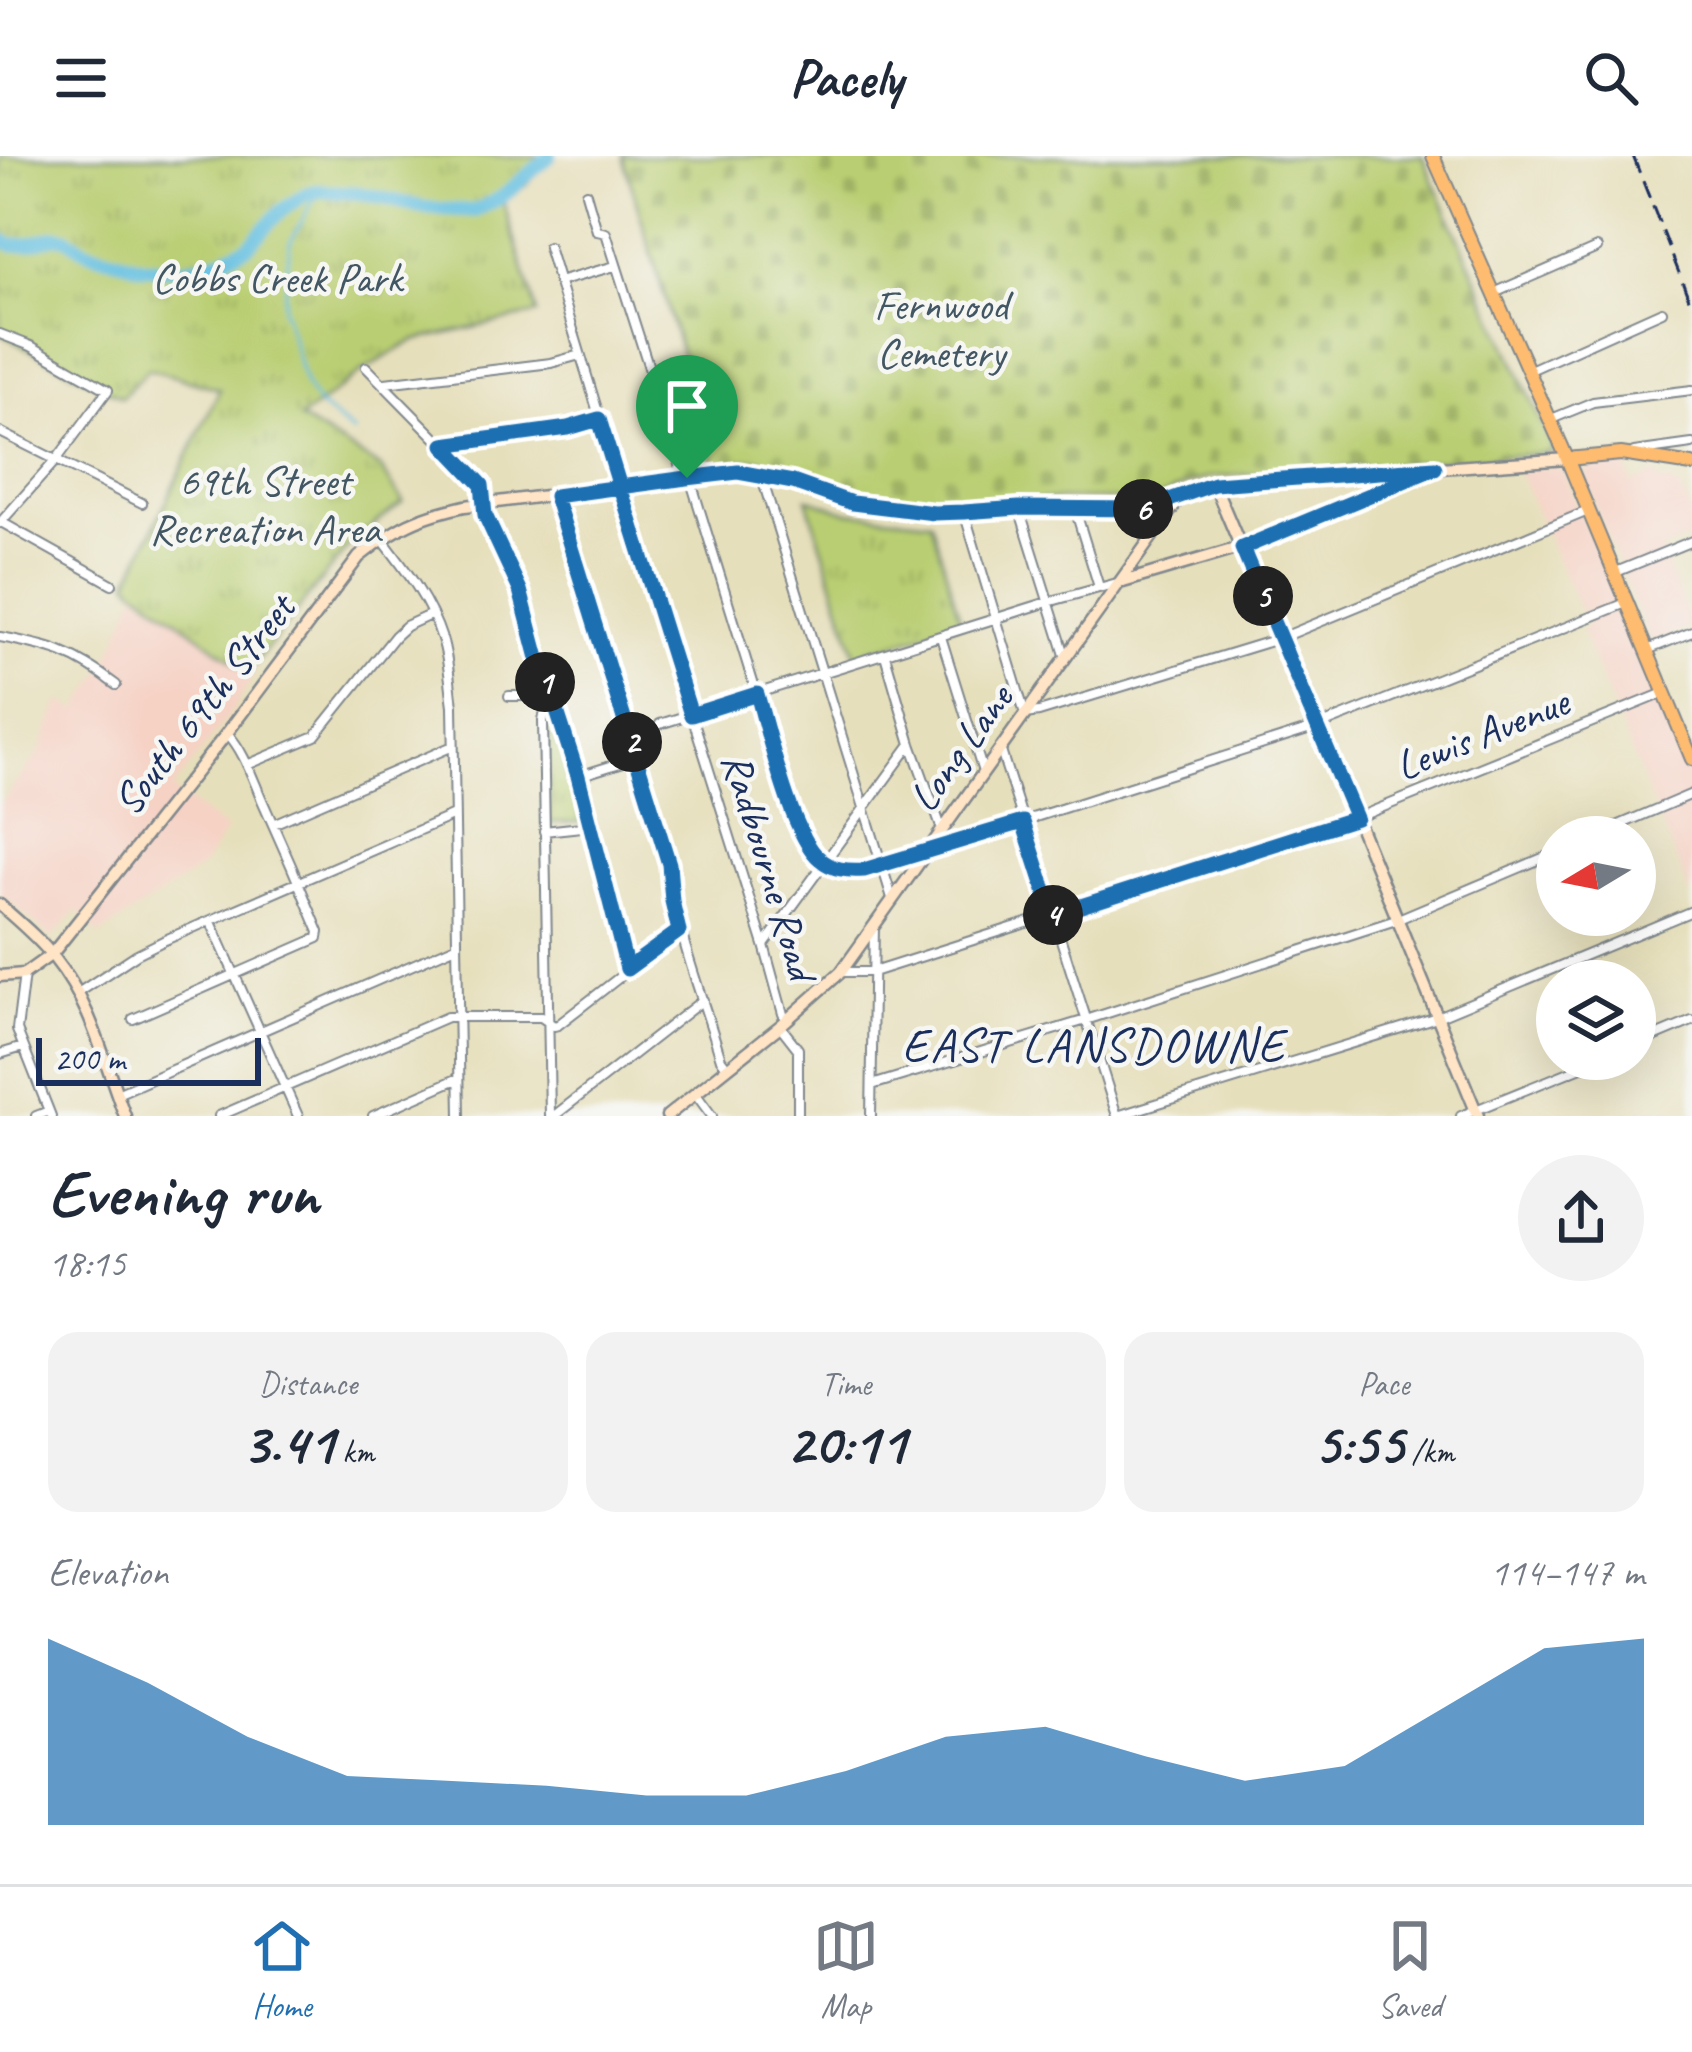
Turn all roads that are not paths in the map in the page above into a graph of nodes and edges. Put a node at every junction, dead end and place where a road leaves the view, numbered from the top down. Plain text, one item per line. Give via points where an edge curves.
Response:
1 (1433, 156) edge
2 (586, 193) dead end
3 (548, 247) dead end
4 (1597, 248) dead end
5 (615, 266) junction
6 (558, 282) junction
7 (1494, 293) junction
8 (1662, 311) dead end
9 (0, 334) edge
10 (580, 356) junction
11 (366, 368) dead end
12 (1528, 371) junction
13 (383, 383) junction
14 (1692, 390) edge
15 (599, 419) junction
16 (1550, 420) junction
17 (0, 432) edge
18 (1692, 444) edge
19 (444, 445) junction
20 (1627, 454) junction
21 (57, 459) junction
22 (1567, 459) junction
23 (1692, 465) edge
24 (1435, 468) junction
25 (761, 475) junction
26 (687, 478) junction
27 (1214, 484) junction
28 (620, 487) junction
29 (555, 496) junction
30 (1181, 496) junction
31 (142, 503) dead end
32 (482, 504) junction
33 (1019, 508) junction
34 (1076, 509) junction
35 (1588, 511) junction
36 (964, 512) junction
37 (0, 522) edge
38 (382, 539) junction
39 (1692, 541) edge
40 (1242, 548) junction
41 (1614, 573) junction
42 (1121, 582) junction
43 (112, 584) dead end
44 (1099, 587) junction
45 (1048, 602) junction
46 (1626, 603) junction
47 (432, 614) junction
48 (996, 619) junction
49 (1692, 632) edge
50 (0, 637) edge
51 (941, 637) junction
52 (1281, 638) junction
53 (1646, 651) junction
54 (885, 655) junction
55 (1066, 660) junction
56 (822, 675) junction
57 (116, 685) dead end
58 (1664, 693) junction
59 (757, 694) junction
60 (509, 696) dead end
61 (548, 696) junction
62 (1025, 714) junction
63 (691, 715) junction
64 (660, 724) dead end
65 (1317, 728) junction
66 (1686, 728) edge
67 (226, 733) junction
68 (911, 744) junction
69 (454, 746) junction
70 (1000, 748) junction
71 (636, 758) junction
72 (1692, 760) edge
73 (247, 765) junction
74 (983, 772) junction
75 (578, 776) junction
76 (1692, 794) edge
77 (864, 810) junction
78 (454, 815) junction
79 (1641, 816) edge
80 (1356, 818) junction
81 (1023, 822) junction
82 (273, 824) junction
83 (591, 826) junction
84 (544, 831) junction
85 (942, 831) junction
86 (926, 853) junction
87 (1536, 860) edge
88 (825, 864) junction
89 (882, 866) junction
90 (299, 883) junction
91 (892, 898) junction
92 (0, 905) edge
93 (1692, 911) edge
94 (1053, 915) junction
95 (1396, 920) junction
96 (211, 922) junction
97 (874, 924) junction
98 (679, 931) junction
99 (764, 945) junction
100 (456, 946) junction
101 (52, 954) junction
102 (627, 969) junction
103 (841, 972) junction
104 (873, 972) junction
105 (24, 974) junction
106 (0, 976) edge
107 (234, 976) junction
108 (78, 993) junction
109 (703, 1000) junction
110 (1437, 1017) junction
111 (136, 1018) dead end
112 (458, 1018) junction
113 (1086, 1020) junction
114 (1692, 1021) edge
115 (783, 1022) junction
116 (549, 1023) junction
117 (259, 1031) junction
118 (1656, 1036) edge
119 (23, 1047) junction
120 (0, 1054) edge
121 (727, 1067) junction
122 (459, 1078) junction
123 (1554, 1080) edge
124 (872, 1085) junction
125 (285, 1086) junction
126 (695, 1093) junction
127 (117, 1094) junction
128 (50, 1113) edge
129 (1477, 1114) edge
130 (37, 1116) edge
131 (125, 1116) edge
132 (218, 1116) edge
133 (298, 1116) edge
134 (373, 1116) edge
135 (460, 1116) edge
136 (552, 1116) edge
137 (667, 1116) edge
138 (712, 1116) edge
139 (798, 1116) edge
140 (871, 1116) edge
141 (1117, 1116) edge
142 (1461, 1116) edge

1 - 7 main road
2 - 5 street
3 - 6 street, Radbourne Road
4 - 7 street
5 - 6 street
5 - 26 street
6 - 10 street, Radbourne Road
7 - 12 main road
8 - 12 street
9 - 21 street via 108,390
10 - 13 street
10 - 15 street, Radbourne Road
11 - 13 street
12 - 16 main road
13 - 19 street
14 - 16 street via 1587,404
15 - 19 street
15 - 28 street, Radbourne Road
16 - 22 main road
17 - 21 street
18 - 20 street
19 - 32 street via 482,485
20 - 22 main road
20 - 23 main road
21 - 31 street
21 - 37 street
22 - 24 main road, South 69th Street
22 - 35 main road
24 - 27 main road, South 69th Street
24 - 40 main road
25 - 26 main road, South 69th Street
25 - 36 main road, South 69th Street via 852,503
25 - 56 street
26 - 28 main road, South 69th Street
26 - 59 street
27 - 30 main road, South 69th Street
27 - 40 main road
28 - 29 main road, South 69th Street
28 - 63 street, Radbourne Road
29 - 32 main road, South 69th Street
29 - 71 street
30 - 34 main road, South 69th Street via 1144,509
30 - 42 main road, Long Lane
32 - 38 main road, South 69th Street via 421,516
32 - 61 street via 520,590
33 - 34 main road, South 69th Street
33 - 36 main road, South 69th Street
33 - 45 street
34 - 44 street
35 - 41 main road
35 - 52 street
36 - 48 street
37 - 43 street
38 - 47 street
38 - 67 main road, South 69th Street via 359,557
39 - 41 street
40 - 42 main road
40 - 52 main road
41 - 46 main road
42 - 44 street
42 - 55 main road, Long Lane
44 - 45 street
45 - 48 street
45 - 55 street
46 - 53 main road
46 - 65 street
47 - 69 street via 449,673
47 - 73 street via 395,636 315,736
48 - 51 street
48 - 62 street
49 - 53 street
50 - 57 street via 55,648
51 - 54 street
51 - 74 street
52 - 62 street
52 - 65 main road
53 - 58 main road
54 - 56 street
54 - 68 street
55 - 62 main road, Long Lane
56 - 59 street
56 - 77 street
58 - 66 main road
58 - 80 street, Lewis Avenue
59 - 63 street
59 - 88 street via 802,838
60 - 61 street
61 - 75 street
61 - 84 street
62 - 70 main road, Long Lane
63 - 64 street
63 - 99 street, Radbourne Road
65 - 80 main road
65 - 81 street
66 - 72 main road
67 - 73 street
67 - 101 main road, South 69th Street
68 - 77 street
68 - 85 street
69 - 78 street
69 - 82 street
70 - 74 main road, Long Lane
70 - 81 street
71 - 75 street
71 - 98 street via 669,864
73 - 82 street
74 - 85 main road, Long Lane
75 - 83 street
76 - 79 street
77 - 88 street
77 - 89 street
78 - 90 street
78 - 100 street
80 - 94 street, Lewis Avenue
80 - 95 main road
81 - 86 street
81 - 94 street
82 - 90 street
83 - 84 street
83 - 102 street
84 - 116 street
85 - 86 main road, Long Lane
86 - 89 street
86 - 91 main road, Long Lane
87 - 95 street
88 - 89 street
88 - 99 street
89 - 91 street
90 - 96 street
90 - 107 street via 318,938
91 - 97 main road, Long Lane
92 - 101 main road
93 - 110 street
94 - 104 street, Lewis Avenue
94 - 113 street
95 - 110 main road
95 - 113 street
96 - 107 street
96 - 108 street via 137,954
97 - 103 main road, Long Lane
97 - 104 street
98 - 102 street
98 - 109 street
99 - 115 street, Radbourne Road
100 - 112 street
100 - 117 street
101 - 105 main road, South 69th Street
101 - 108 main road
102 - 116 street via 558,1025
103 - 104 street, Lewis Avenue
103 - 115 main road, Long Lane
104 - 124 street
105 - 106 main road
105 - 119 street via 17,1021
107 - 111 street
107 - 117 street
108 - 127 main road
109 - 121 street
109 - 136 street
110 - 129 main road
110 - 141 street
112 - 116 street
112 - 122 street
112 - 125 street
113 - 124 street
113 - 141 street
114 - 118 street
115 - 121 main road, Long Lane
115 - 139 street, Radbourne Road via 798,1049
116 - 136 street
117 - 125 street
117 - 127 street
119 - 120 street
119 - 128 street
121 - 126 main road, Long Lane
122 - 134 street
122 - 135 street
123 - 129 street
124 - 140 street
125 - 132 street
125 - 133 street
126 - 137 main road, Long Lane
126 - 138 street
127 - 131 main road
128 - 130 street
129 - 142 street

